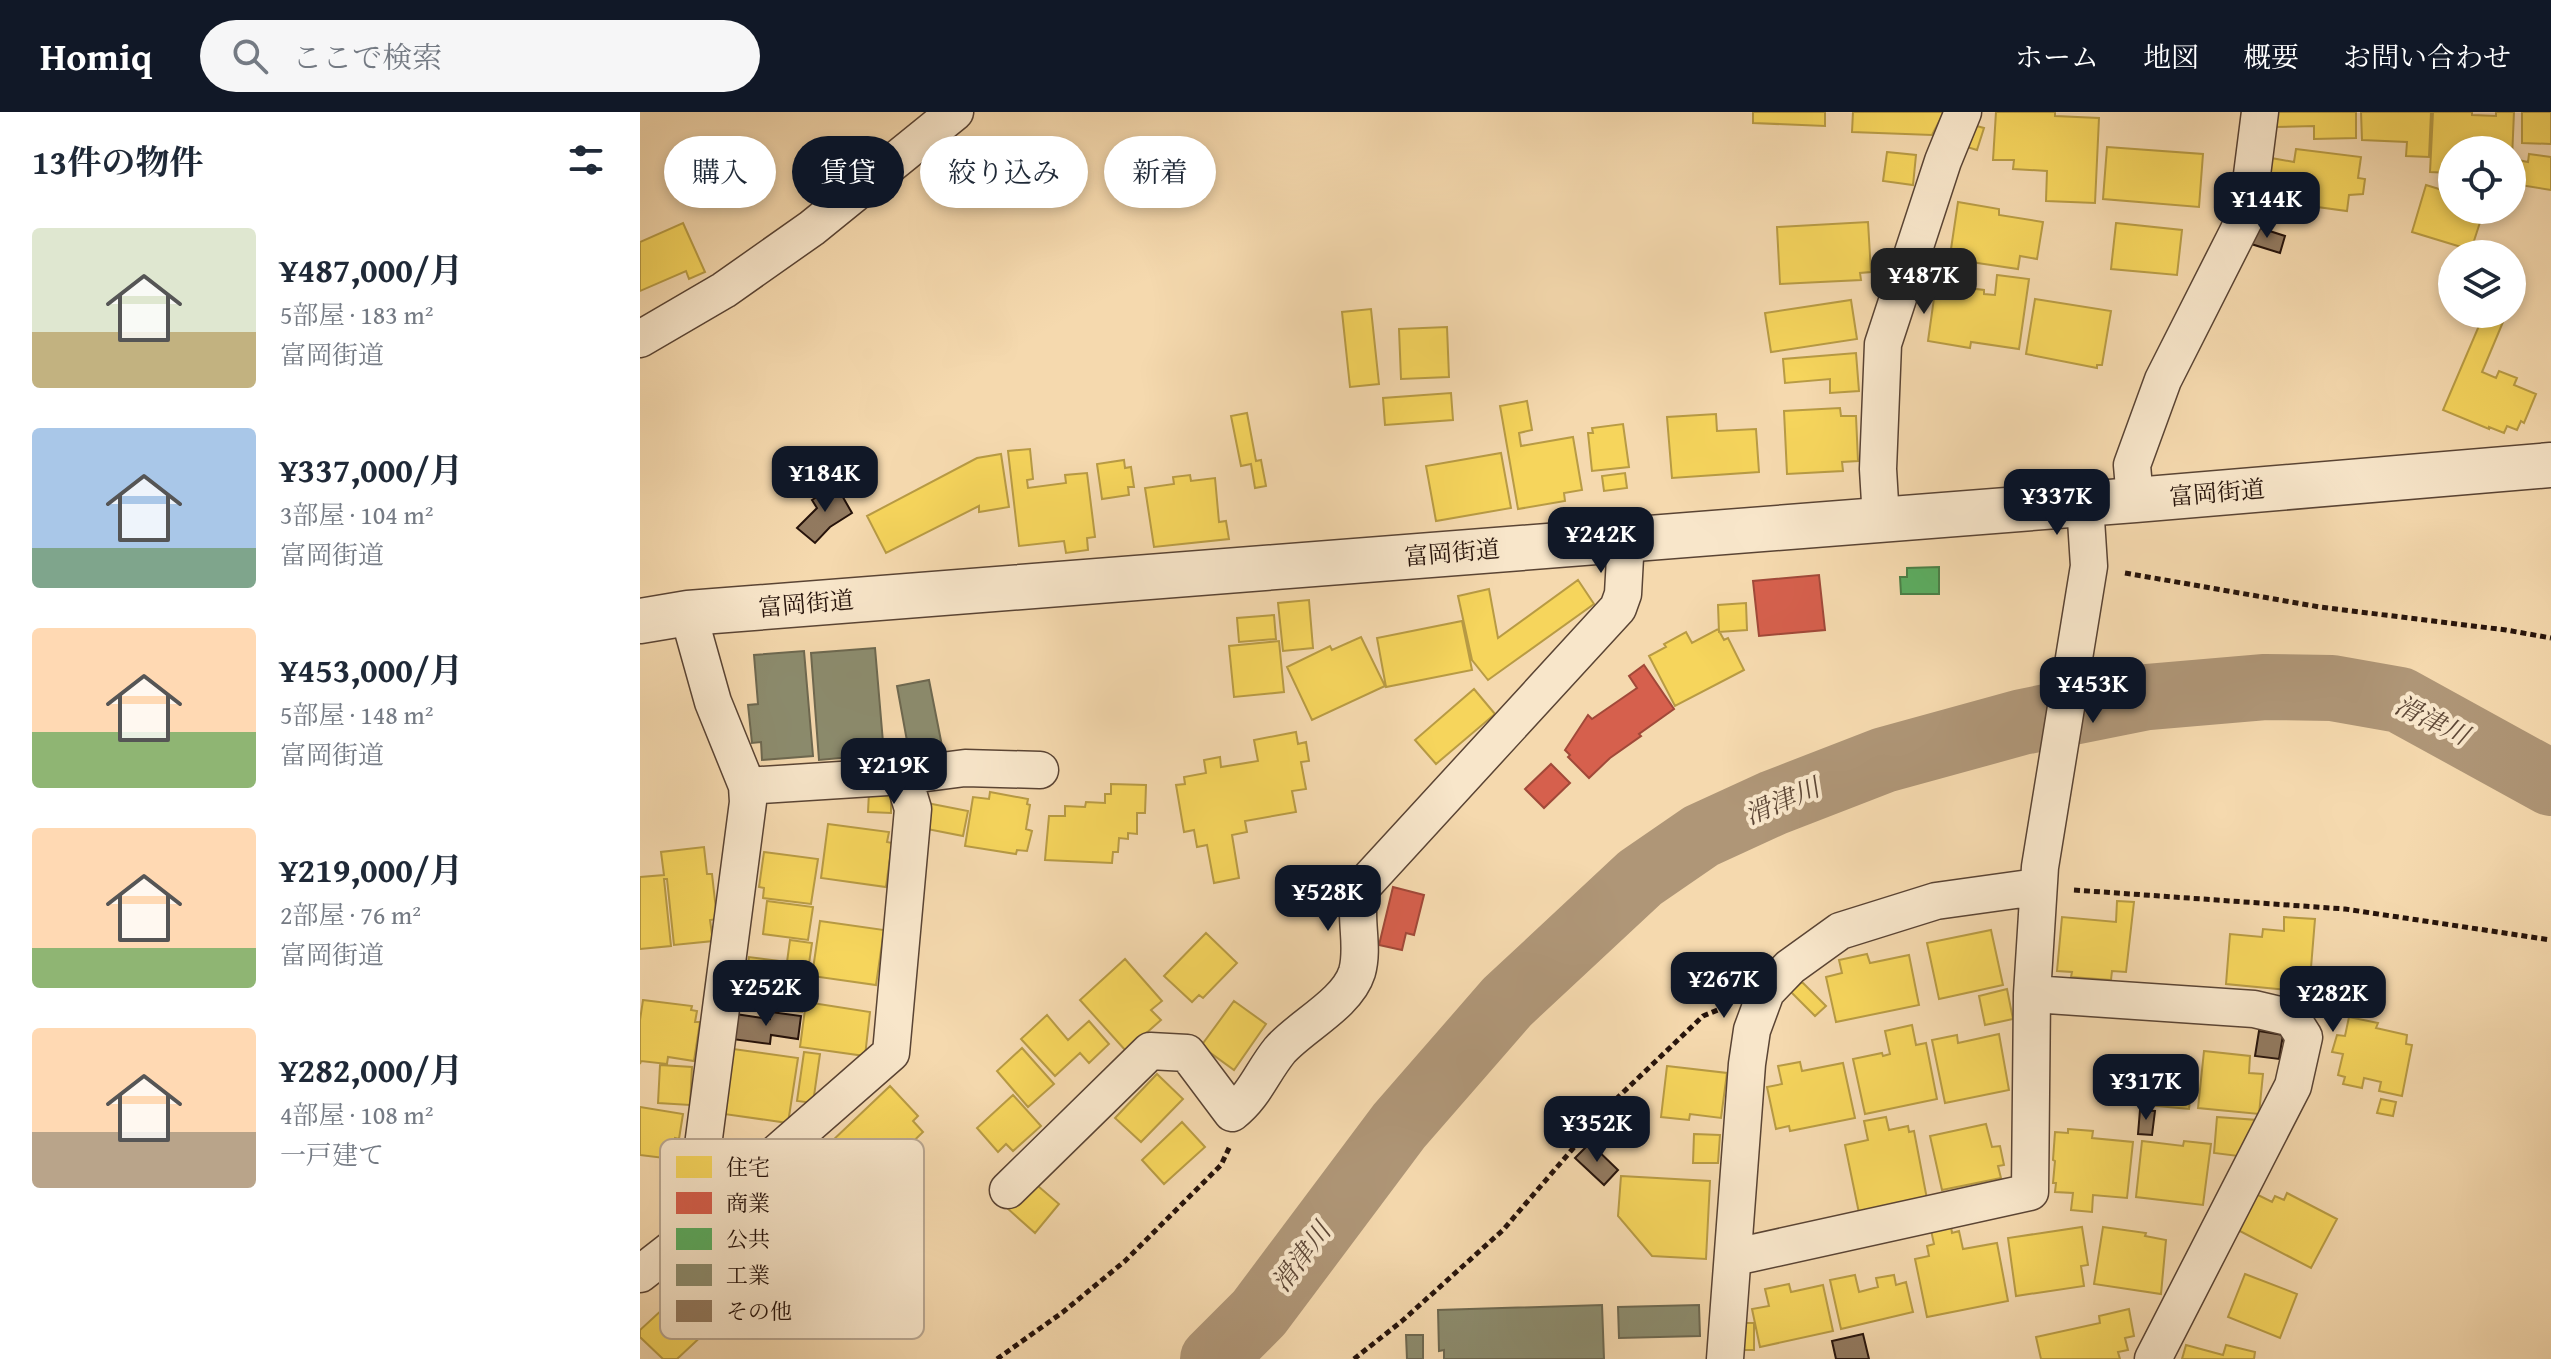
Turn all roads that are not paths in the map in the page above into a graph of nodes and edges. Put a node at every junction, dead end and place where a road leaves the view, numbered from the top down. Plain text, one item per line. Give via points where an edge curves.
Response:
1 (955, 112) edge
2 (1963, 112) edge
3 (2260, 112) edge
4 (640, 339) edge
5 (2551, 465) edge
6 (2135, 500) junction
7 (2085, 504) junction
8 (1881, 519) junction
9 (1626, 539) junction
10 (654, 615) edge
11 (1040, 770) dead end
12 (903, 776) junction
13 (747, 786) junction
14 (2038, 877) junction
15 (2032, 994) junction
16 (704, 1139) edge
17 (795, 1139) edge
18 (1008, 1190) dead end
19 (1735, 1257) junction
20 (660, 1258) edge
21 (640, 1274) edge
22 (1725, 1359) edge
23 (2153, 1359) edge

1 - 4 street via 812,228 724,290
2 - 8 street via 1883,344
3 - 6 street via 2247,214 2163,380 2132,465
5 - 6 street, 富岡街道
6 - 7 street, 富岡街道
7 - 8 street, 富岡街道
7 - 14 street via 2088,570
8 - 9 street, 富岡街道
9 - 10 street, 富岡街道
9 - 18 street via 1618,608 1362,887 1357,901 1359,959 1348,990 1280,1050 1247,1102 1232,1113 1187,1053 1150,1051
10 - 13 street via 713,702
11 - 12 street via 965,768
12 - 13 street
12 - 17 street via 913,809 912,841 891,1053
13 - 16 street
14 - 15 street
14 - 19 street via 1840,931 1790,967 1766,992 1747,1064
15 - 19 street via 2030,1192
15 - 23 street via 2254,1009 2292,1018 2304,1037 2293,1086
19 - 22 street
20 - 21 street

